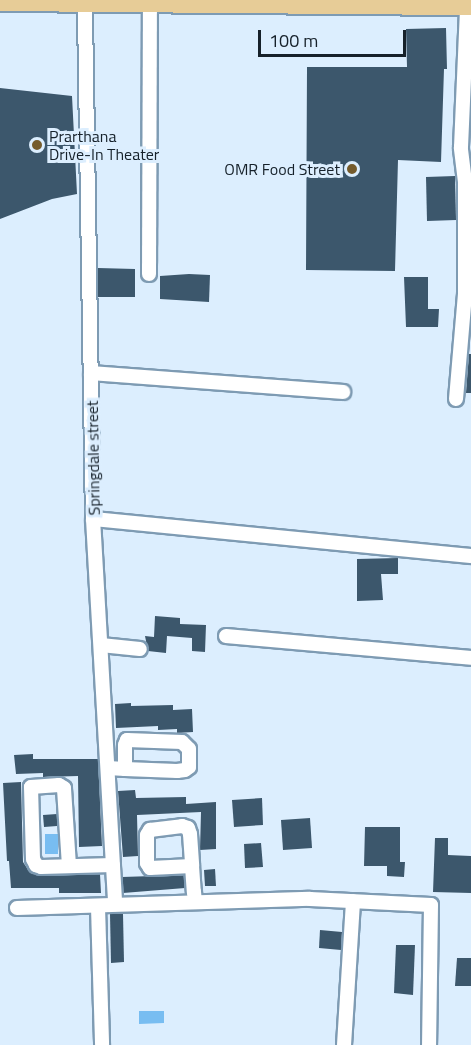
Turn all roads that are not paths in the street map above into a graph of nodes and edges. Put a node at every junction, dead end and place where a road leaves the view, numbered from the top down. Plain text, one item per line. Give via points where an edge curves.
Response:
1 (21, 2) edge
2 (173, 2) edge
3 (196, 2) edge
4 (251, 2) edge
5 (306, 2) edge
6 (0, 3) edge
7 (382, 3) edge
8 (0, 11) edge
9 (469, 11) edge
10 (85, 12) junction
11 (150, 12) junction
12 (149, 274) dead end
13 (91, 373) junction
14 (343, 392) dead end
15 (456, 399) dead end
16 (93, 519) junction
17 (471, 556) edge
18 (226, 636) dead end
19 (101, 645) junction
20 (140, 649) dead end
21 (471, 658) edge
22 (108, 768) junction
23 (125, 769) junction
24 (113, 865) junction
25 (69, 866) junction
26 (192, 866) dead end
27 (353, 901) junction
28 (195, 902) junction
29 (115, 904) junction
30 (98, 907) junction
31 (17, 908) dead end
32 (102, 1045) edge
33 (344, 1045) edge
34 (429, 1045) edge

1 - 2 main road
1 - 6 main road
2 - 3 main road
3 - 4 main road
4 - 5 main road
5 - 7 main road
7 - 9 main road
8 - 10 main road
9 - 11 main road
9 - 15 street via 461,147 465,182 465,293
10 - 11 main road
10 - 13 street, Springdale street
11 - 12 street
13 - 14 street
13 - 16 street, Springdale street
16 - 17 street
16 - 19 street, Springdale street
18 - 21 street
19 - 20 street
19 - 22 street, Springdale street
22 - 23 street
22 - 24 street, Springdale street
23 - 23 street via 185,770 189,767 189,749 182,741 127,740
24 - 25 street
24 - 29 street, Springdale street
25 - 25 street via 64,788 31,787 33,860 41,867
26 - 28 street
27 - 28 street
27 - 33 street
27 - 34 street via 431,906
28 - 29 street
29 - 30 street
30 - 31 street
30 - 32 street

